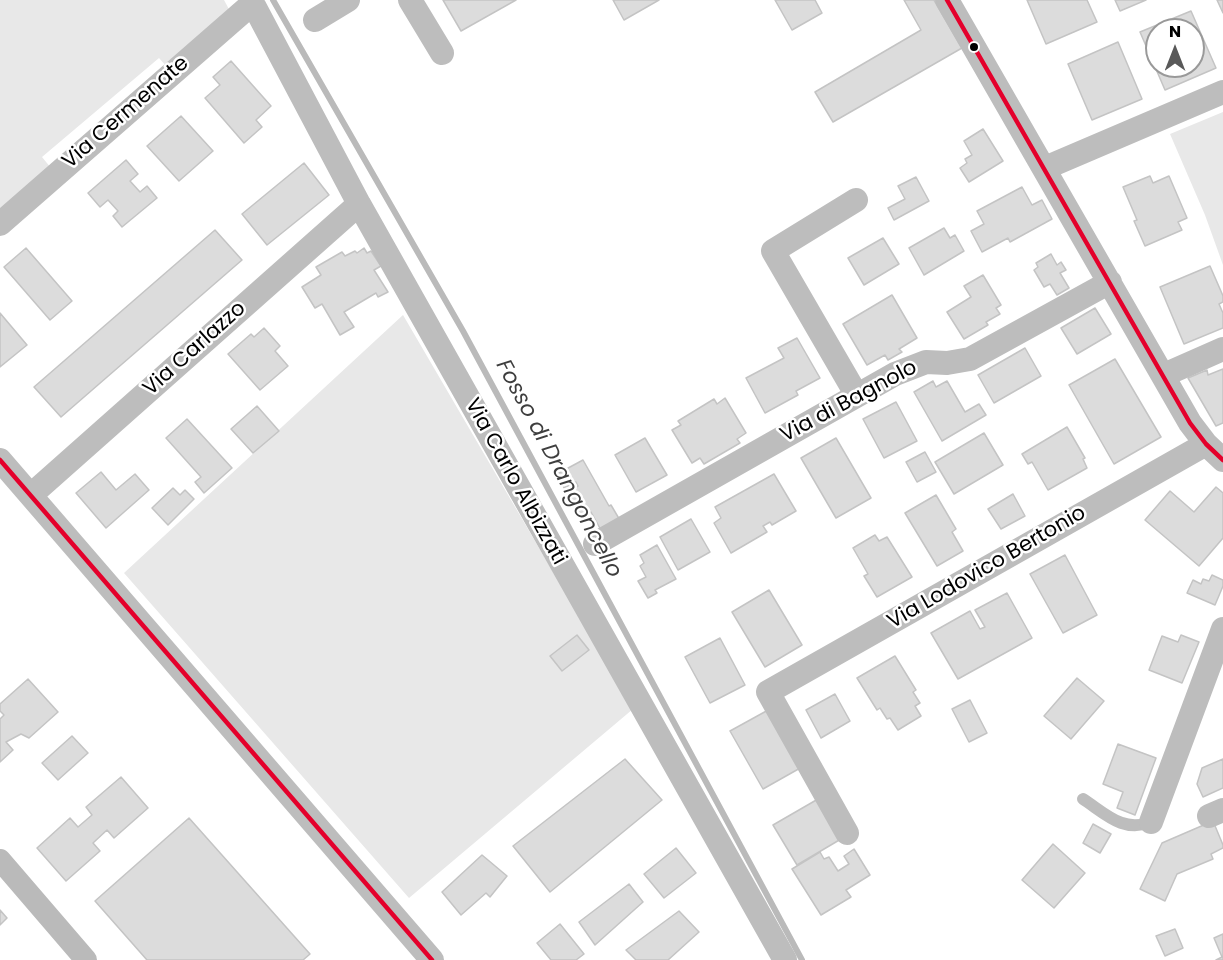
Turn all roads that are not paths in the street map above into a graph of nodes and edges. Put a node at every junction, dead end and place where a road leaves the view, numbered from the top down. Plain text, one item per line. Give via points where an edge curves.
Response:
1 (348, 0) edge
2 (410, 0) edge
3 (947, 0) edge
4 (252, 1) edge
5 (315, 20) dead end
6 (442, 53) dead end
7 (1223, 92) edge
8 (1045, 168) junction
9 (856, 200) dead end
10 (359, 204) junction
11 (0, 224) edge
12 (1110, 282) junction
13 (1223, 349) edge
14 (1164, 375) junction
15 (856, 394) junction
16 (1214, 452) edge
17 (0, 460) edge
18 (31, 495) junction
19 (595, 544) dead end
20 (1223, 629) edge
21 (1083, 799) dead end
22 (1151, 822) joint
23 (847, 833) dead end
24 (432, 960) edge
25 (785, 960) edge

1 - 5 street
2 - 6 street
3 - 8 street
4 - 10 street, Via Carlo Albizzati
4 - 11 street, Via Cermenate
7 - 8 street
8 - 12 street
9 - 15 street via 773,251
10 - 18 street, Via Carlazzo
10 - 25 street, Via Carlo Albizzati
12 - 14 street
12 - 15 street, Via di Bagnolo via 970,359 909,367
13 - 14 street
14 - 16 street via 1190,423
15 - 19 street, Via di Bagnolo
16 - 23 street, Via Lodovico Bertonio via 768,692
17 - 18 street
18 - 24 street
20 - 22 street
21 - 22 lane via 1124,825 1140,827

